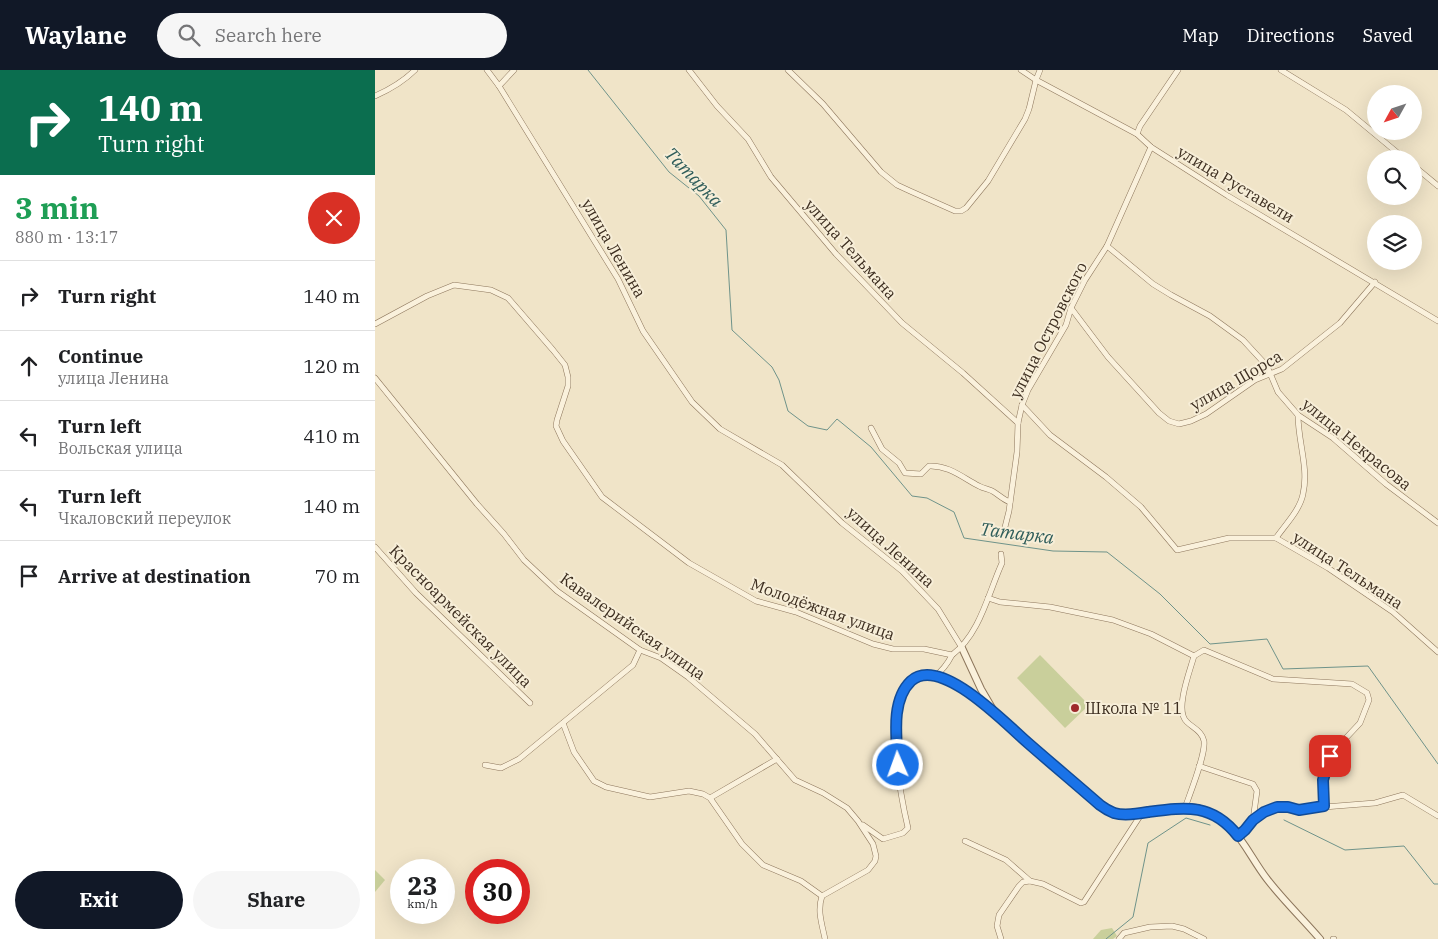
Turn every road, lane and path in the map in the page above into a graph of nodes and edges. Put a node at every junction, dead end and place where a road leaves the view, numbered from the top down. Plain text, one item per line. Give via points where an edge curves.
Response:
1 (415, 70) edge
2 (487, 70) edge
3 (514, 70) edge
4 (689, 70) edge
5 (789, 70) edge
6 (1021, 70) edge
7 (1040, 70) edge
8 (1178, 70) edge
9 (1281, 70) edge
10 (1036, 80) junction
11 (499, 86) junction
12 (375, 96) edge
13 (1137, 134) junction
14 (1151, 147) junction
15 (1394, 150) edge
16 (1422, 173) edge
17 (1438, 186) edge
18 (1107, 246) junction
19 (1375, 282) junction
20 (1071, 308) junction
21 (1438, 321) edge
22 (375, 324) edge
23 (1270, 374) junction
24 (375, 378) edge
25 (1022, 406) junction
26 (1298, 415) junction
27 (1018, 423) junction
28 (871, 428) dead end
29 (1010, 502) junction
30 (1438, 523) edge
31 (1003, 536) dead end
32 (1276, 538) junction
33 (375, 547) edge
34 (1001, 554) dead end
35 (988, 598) junction
36 (962, 648) junction
37 (640, 650) junction
38 (1438, 652) edge
39 (952, 655) junction
40 (1194, 656) junction
41 (934, 677) junction
42 (530, 704) dead end
43 (995, 713) junction
44 (563, 723) junction
45 (777, 760) junction
46 (485, 765) dead end
47 (1199, 766) junction
48 (710, 798) junction
49 (1324, 806) junction
50 (1185, 808) junction
51 (1142, 813) junction
52 (1438, 816) edge
53 (1253, 820) junction
54 (858, 821) junction
55 (1238, 836) junction
56 (965, 841) dead end
57 (1030, 881) junction
58 (822, 896) junction
59 (825, 939) edge
60 (1001, 939) edge
61 (1119, 939) edge
62 (1204, 939) edge
63 (1320, 939) edge

1 - 12 street via 406,80
2 - 11 street, улица Ленина
3 - 11 street
4 - 27 street, улица Тельмана via 747,139 771,177 836,254 902,323
5 - 10 street via 881,172 897,185 948,209 961,211 988,181 1025,119
6 - 10 street, улица Руставели
7 - 10 street
8 - 13 street
9 - 15 street via 1345,110
10 - 13 street, улица Руставели
11 - 36 street, улица Ленина via 618,279 643,331 692,402 720,429 782,465 842,523 902,571 938,608
13 - 14 street, улица Руставели
14 - 18 street, улица Островского
14 - 19 street, улица Руставели
16 - 17 street
18 - 20 street, улица Островского
18 - 23 street, улица Некрасова via 1153,284 1229,328 1267,366
19 - 21 street, улица Руставели
19 - 23 street, улица Щорса via 1340,323 1293,362
20 - 23 street, улица Щорса via 1108,357 1169,421 1179,424 1199,418 1255,380
20 - 25 street, улица Островского via 1066,325
22 - 39 street, Молодёжная улица via 454,285 491,290 507,298 565,365 568,386 556,426 602,497 689,563 756,601 796,612 873,644
23 - 26 street, улица Некрасова via 1278,392
24 - 37 street, Кавалерийская улица via 524,560 557,591
25 - 27 street, улица Островского
25 - 32 street, улица Тельмана via 1050,435 1141,506 1177,550 1229,538
26 - 30 street, улица Некрасова via 1333,438
26 - 32 street via 1304,454 1303,495
27 - 29 street, улица Островского
28 - 29 street via 882,449 899,462 905,473 921,474 929,466 951,470
29 - 31 street, улица Островского
32 - 38 street, улица Тельмана via 1393,612
33 - 42 street, Красноармейская улица via 416,593
34 - 35 street via 1002,562
35 - 36 street
35 - 40 street via 1113,620 1151,634
36 - 39 street
36 - 43 street, улица Ленина
37 - 44 street via 633,665
37 - 45 street, Кавалерийская улица via 661,658 688,677 755,734
39 - 41 street
40 - 47 street via 1181,708 1183,718 1197,729 1203,740
40 - 49 street via 1204,650 1273,679 1352,684 1367,692 1369,700 1360,723 1328,761 1323,780
41 - 43 street via 956,684
41 - 54 street via 922,675 910,682 900,697 898,707 900,790 908,828 903,833 883,839
43 - 51 street, улица Ленина via 1100,805 1112,812
44 - 46 street via 519,759 501,768
44 - 48 street via 574,752 594,781 649,797 689,791
45 - 48 street
45 - 54 street, Кавалерийская улица via 795,780 847,808
47 - 50 street
47 - 53 street via 1253,784 1257,791
48 - 58 street via 742,844 763,865 801,881
49 - 52 street via 1375,804 1403,795
49 - 53 street via 1299,810 1277,807
50 - 51 street, улица Ленина
50 - 55 street, улица Ленина via 1197,808 1212,814 1229,825
51 - 57 street via 1084,902
53 - 55 street
54 - 58 street, Кавалерийская улица via 873,844 875,861 868,870
55 - 63 street, улица Ленина via 1267,879
56 - 57 street via 1006,860
57 - 60 street via 1019,886 999,914 997,926
58 - 59 street via 819,914
61 - 62 street via 1124,933 1172,926

